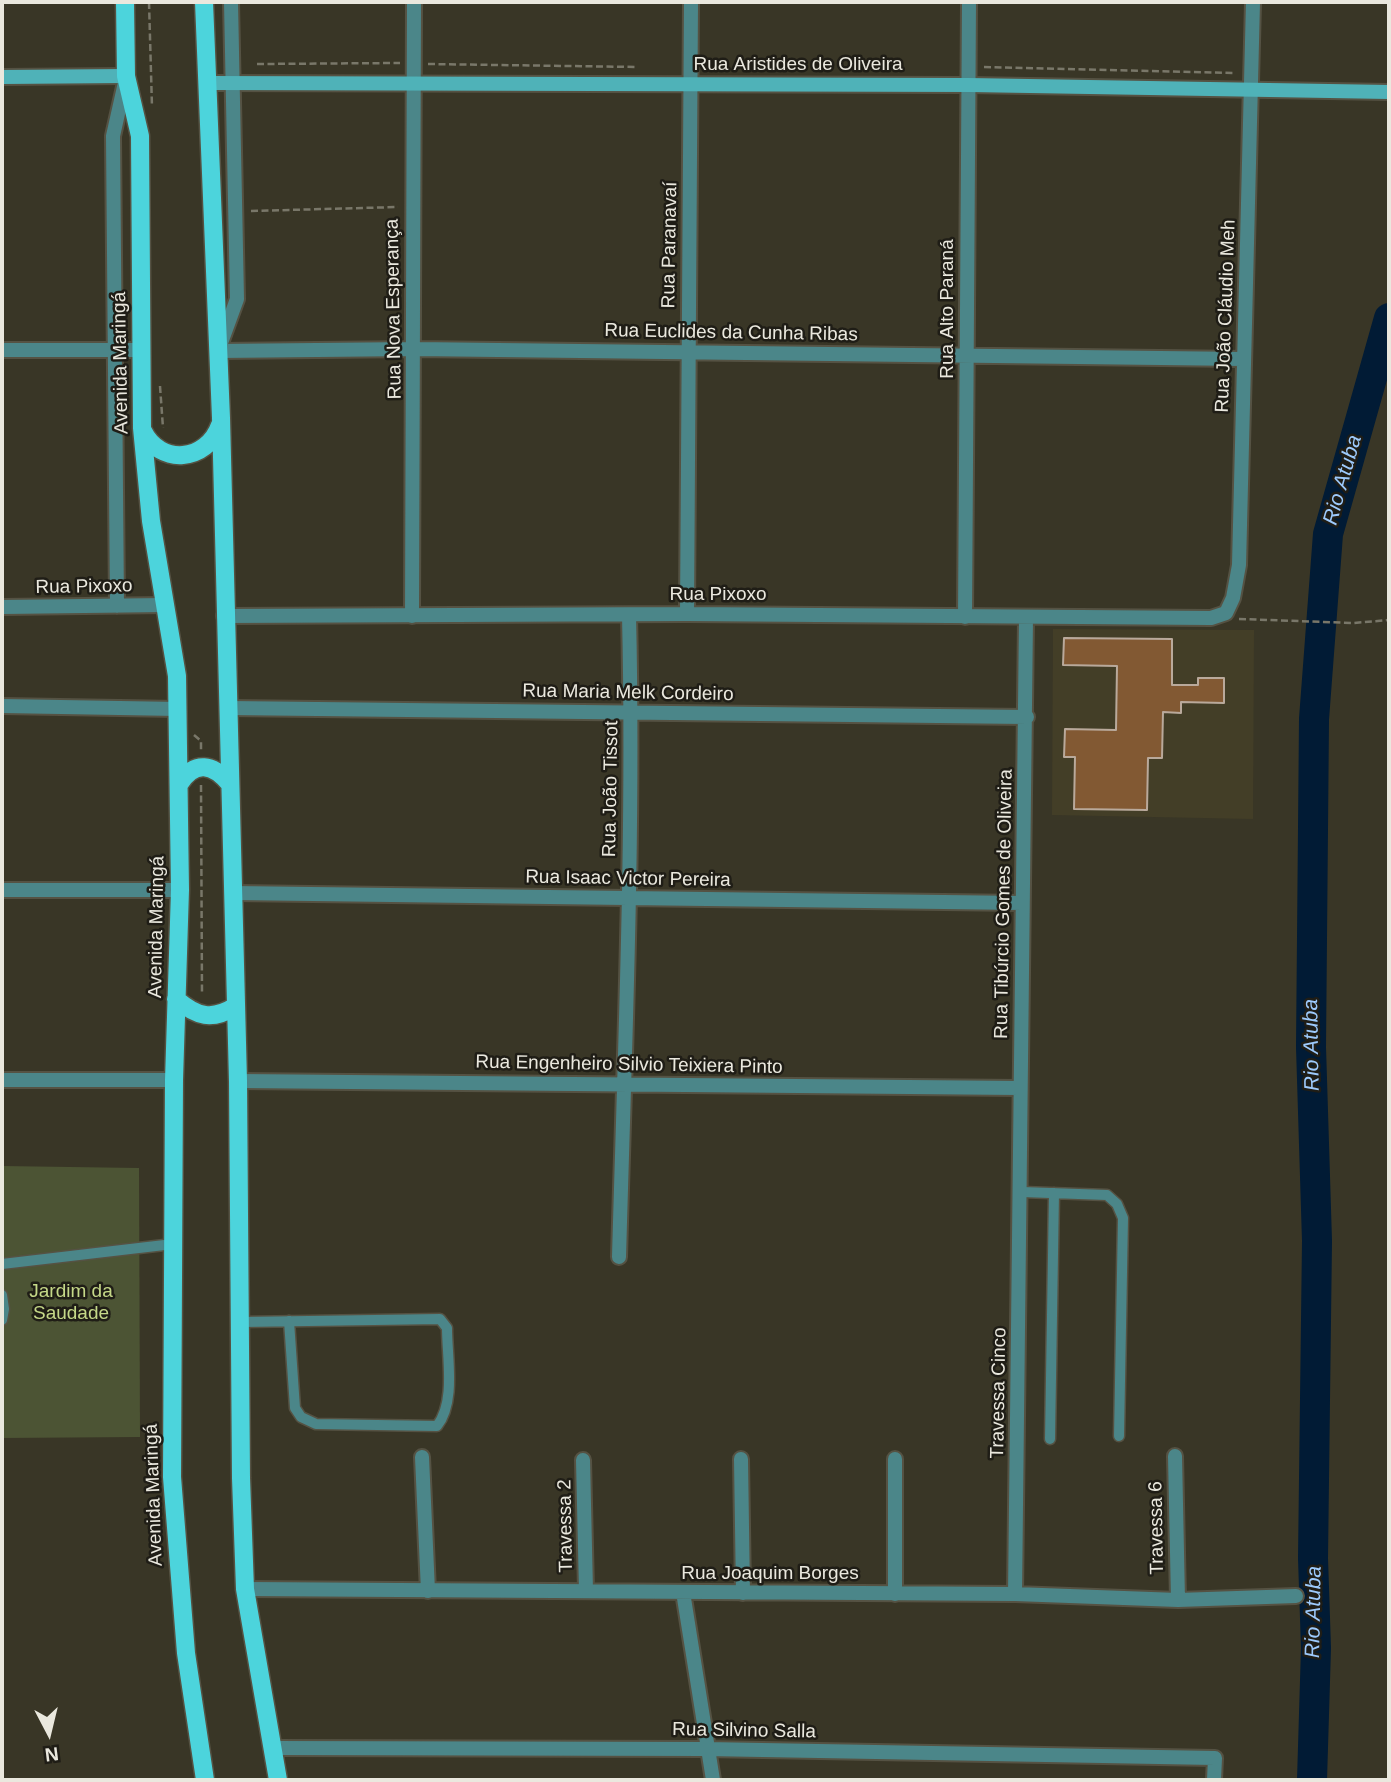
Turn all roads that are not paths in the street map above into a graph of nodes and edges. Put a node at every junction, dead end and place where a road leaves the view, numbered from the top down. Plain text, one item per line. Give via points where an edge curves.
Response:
1 (125, 2) edge
2 (204, 2) edge
3 (231, 2) edge
4 (414, 2) edge
5 (691, 2) edge
6 (969, 2) edge
7 (1253, 2) edge
8 (126, 76) junction
9 (2, 77) edge
10 (414, 81) junction
11 (207, 83) junction
12 (232, 83) junction
13 (691, 85) junction
14 (969, 85) junction
15 (1252, 90) junction
16 (1389, 92) edge
17 (415, 349) junction
18 (2, 350) edge
19 (115, 350) junction
20 (141, 350) junction
21 (218, 351) junction
22 (688, 353) junction
23 (966, 355) junction
24 (1243, 359) junction
25 (221, 418) junction
26 (142, 428) junction
27 (166, 605) junction
28 (117, 606) junction
29 (2, 607) edge
30 (687, 614) junction
31 (629, 615) junction
32 (224, 616) junction
33 (412, 616) junction
34 (965, 617) junction
35 (1026, 617) junction
36 (1211, 618) joint
37 (2, 706) edge
38 (228, 708) junction
39 (178, 709) junction
40 (631, 712) junction
41 (1027, 717) junction
42 (180, 783) junction
43 (229, 783) junction
44 (2, 890) edge
45 (180, 890) junction
46 (233, 893) junction
47 (628, 899) junction
48 (1022, 903) junction
49 (176, 999) junction
50 (236, 1006) junction
51 (2, 1080) edge
52 (174, 1080) junction
53 (239, 1081) junction
54 (626, 1084) junction
55 (1020, 1088) junction
56 (1022, 1192) junction
57 (1054, 1193) junction
58 (173, 1244) junction
59 (619, 1257) dead end
60 (2, 1264) edge
61 (2, 1294) edge
62 (2, 1320) edge
63 (289, 1321) junction
64 (242, 1322) junction
65 (1119, 1436) dead end
66 (1050, 1439) dead end
67 (1175, 1456) dead end
68 (422, 1457) dead end
69 (741, 1459) dead end
70 (895, 1459) dead end
71 (583, 1460) dead end
72 (244, 1589) junction
73 (428, 1591) junction
74 (586, 1591) junction
75 (683, 1592) junction
76 (743, 1593) junction
77 (895, 1594) junction
78 (1015, 1594) junction
79 (1296, 1596) dead end
80 (1178, 1600) junction
81 (273, 1748) junction
82 (706, 1749) junction
83 (205, 1780) edge
84 (278, 1780) edge
85 (713, 1780) edge
86 (1214, 1780) edge

1 - 8 main road, Avenida Maringá
2 - 11 main road
3 - 12 street
4 - 10 street, Rua Nova Esperança
5 - 13 street, Rua Paranavaí
6 - 14 street, Rua Alto Paraná
7 - 15 street, Rua João Cláudio Meh
8 - 9 main road
8 - 19 street, Avenida Maringá via 113,136
8 - 20 main road, Avenida Maringá via 140,136
10 - 12 main road, Rua Aristides de Oliveira
10 - 13 main road, Rua Aristides de Oliveira
10 - 17 street, Rua Nova Esperança
11 - 12 main road, Rua Aristides de Oliveira
11 - 21 main road
12 - 21 street via 237,299
13 - 14 main road, Rua Aristides de Oliveira
13 - 22 street, Rua Paranavaí
14 - 15 main road, Rua Aristides de Oliveira
14 - 23 street, Rua Alto Paraná
15 - 16 main road, Rua Aristides de Oliveira
15 - 24 street, Rua João Cláudio Meh
17 - 21 street, Rua Euclides da Cunha Ribas
17 - 22 street, Rua Euclides da Cunha Ribas
17 - 33 street, Rua Nova Esperança
18 - 19 street
19 - 20 street
19 - 28 street, Avenida Maringá
20 - 26 main road, Avenida Maringá
21 - 25 main road
22 - 23 street, Rua Euclides da Cunha Ribas
22 - 30 street, Rua Paranavaí
23 - 24 street, Rua Euclides da Cunha Ribas
23 - 34 street, Rua Alto Paraná
24 - 36 street, Rua João Cláudio Meh via 1239,565 1226,613
25 - 26 main road via 209,444 183,456 159,450
25 - 32 main road
26 - 27 main road, Avenida Maringá via 151,521
27 - 28 street, Rua Pixoxo
27 - 39 main road, Avenida Maringá
28 - 29 street, Rua Pixoxo
30 - 31 street, Rua Pixoxo
30 - 34 street, Rua Pixoxo
31 - 33 street, Rua Pixoxo
31 - 40 street, Rua João Tissot
32 - 33 street, Rua Pixoxo
32 - 38 main road
34 - 35 street, Rua Pixoxo
35 - 36 street, Rua Pixoxo
35 - 41 street, Rua Tibúrcio Gomes de Oliveira
37 - 39 street
38 - 40 street, Rua Maria Melk Cordeiro
38 - 43 main road
39 - 42 main road, Avenida Maringá
40 - 41 street, Rua Maria Melk Cordeiro
40 - 47 street, Rua João Tissot
41 - 48 street, Rua Tibúrcio Gomes de Oliveira
42 - 43 main road via 192,768 201,766 211,767
42 - 45 main road, Avenida Maringá
43 - 46 main road
44 - 45 street
45 - 49 main road, Avenida Maringá
46 - 47 street, Rua Isaac Victor Pereira
46 - 50 main road
47 - 48 street, Rua Isaac Victor Pereira
47 - 54 street, Rua João Tissot
48 - 55 street, Rua Tibúrcio Gomes de Oliveira
49 - 50 main road via 199,1016 215,1016
49 - 52 main road, Avenida Maringá
50 - 53 main road
51 - 52 street
52 - 58 main road, Avenida Maringá
53 - 54 street, Rua Engenheiro Silvio Teixiera Pinto
53 - 64 main road
54 - 55 street, Rua Engenheiro Silvio Teixiera Pinto
54 - 59 street, Rua João Tissot
55 - 56 street, Rua Tibúrcio Gomes de Oliveira
56 - 57 lane
56 - 78 street, Travessa Cinco
57 - 65 lane via 1107,1195 1123,1218
57 - 66 lane
58 - 60 lane
58 - 83 main road, Avenida Maringá via 173,1489 186,1653
61 - 62 lane
63 - 63 lane via 295,1408 301,1418 316,1423 436,1426 444,1416 447,1328 440,1319
63 - 64 lane
64 - 72 main road
67 - 80 street, Travessa 6
68 - 73 street
69 - 76 street
70 - 77 street
71 - 74 street, Travessa 2
72 - 73 street, Rua Joaquim Borges
72 - 81 main road
73 - 74 street, Rua Joaquim Borges
74 - 75 street, Rua Joaquim Borges
75 - 76 street, Rua Joaquim Borges
75 - 82 street
76 - 77 street, Rua Joaquim Borges
77 - 78 street, Rua Joaquim Borges
78 - 80 street, Rua Joaquim Borges
79 - 80 street, Rua Joaquim Borges
81 - 82 street, Rua Silvino Salla
81 - 84 main road
82 - 85 street
82 - 86 street, Rua Silvino Salla via 1215,1758

